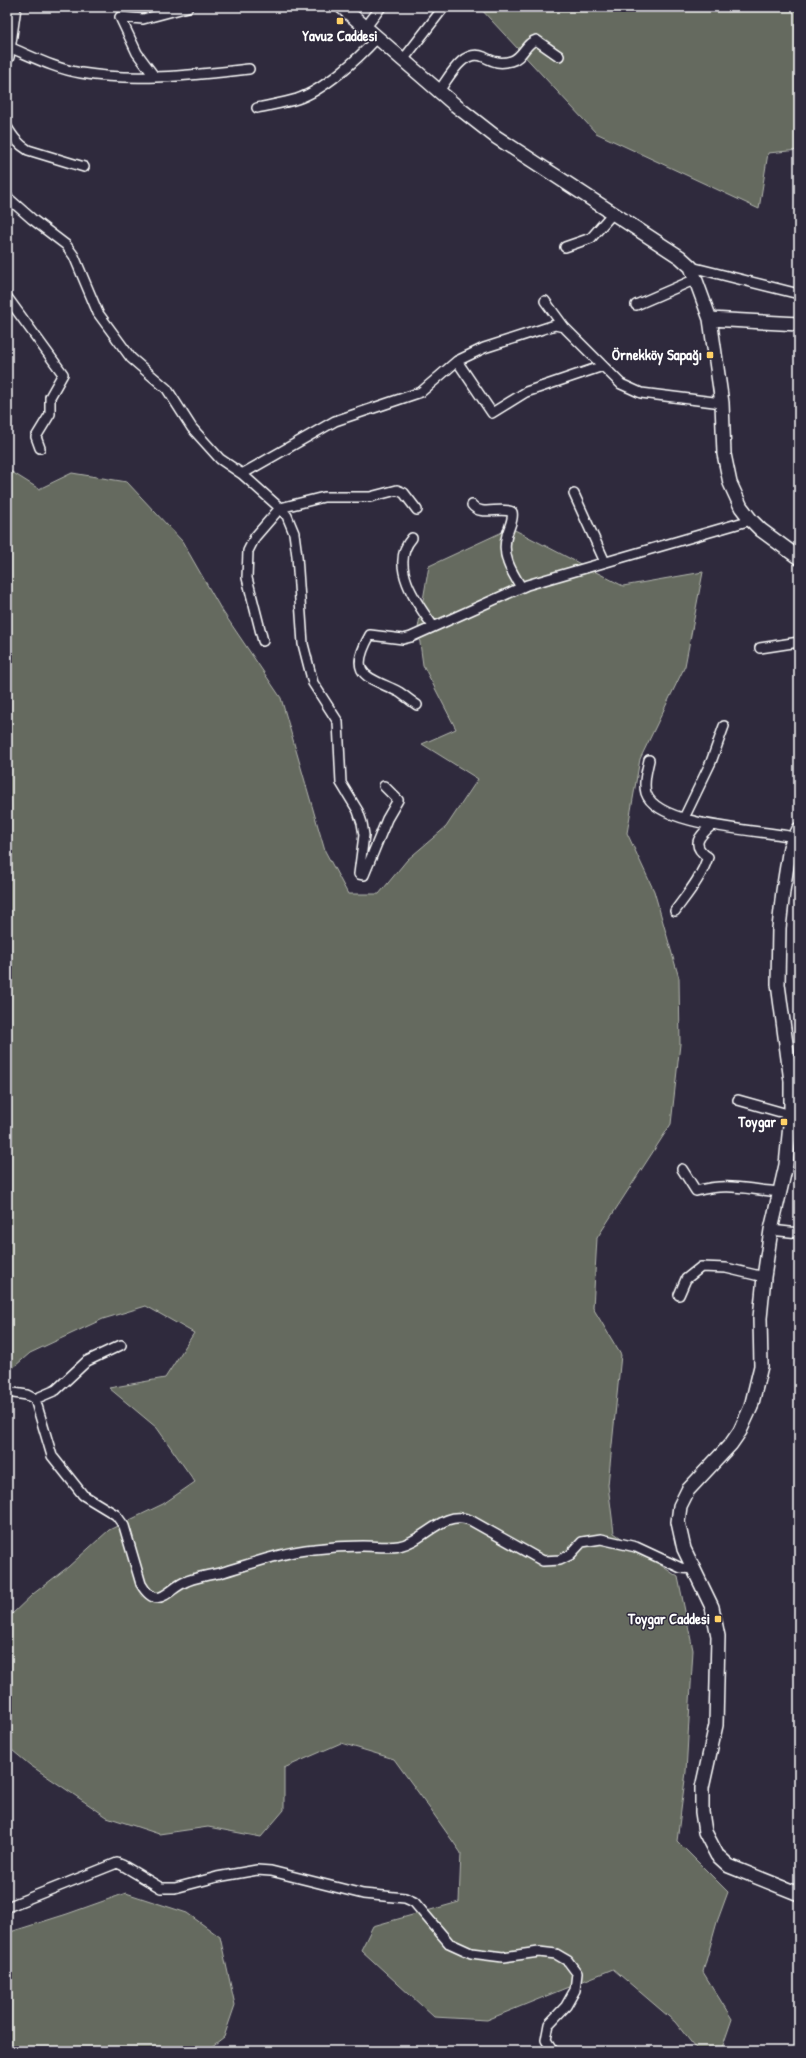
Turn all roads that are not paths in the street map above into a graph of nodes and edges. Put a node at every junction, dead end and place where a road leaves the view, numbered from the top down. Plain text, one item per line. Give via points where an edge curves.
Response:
1 (14, 7) edge
2 (188, 7) edge
3 (342, 7) edge
4 (380, 7) edge
5 (444, 7) edge
6 (366, 27) junction
7 (377, 38) junction
8 (8, 52) edge
9 (559, 56) dead end
10 (403, 60) junction
11 (249, 70) dead end
12 (154, 76) junction
13 (439, 91) junction
14 (257, 108) dead end
15 (7, 127) edge
16 (84, 166) dead end
17 (7, 197) edge
18 (613, 213) junction
19 (565, 247) dead end
20 (693, 273) junction
21 (799, 294) edge
22 (7, 297) edge
23 (546, 301) dead end
24 (636, 305) dead end
25 (710, 319) junction
26 (799, 324) edge
27 (564, 327) junction
28 (457, 361) junction
29 (603, 366) junction
30 (722, 402) junction
31 (40, 448) dead end
32 (242, 474) junction
33 (574, 494) dead end
34 (472, 505) dead end
35 (280, 508) junction
36 (417, 510) dead end
37 (751, 520) junction
38 (412, 538) dead end
39 (799, 558) edge
40 (605, 562) junction
41 (522, 587) junction
42 (433, 626) junction
43 (263, 641) dead end
44 (799, 642) edge
45 (760, 648) dead end
46 (417, 705) dead end
47 (724, 726) dead end
48 (650, 760) dead end
49 (384, 786) dead end
50 (684, 818) junction
51 (712, 826) junction
52 (796, 833) edge
53 (675, 911) dead end
54 (738, 1100) dead end
55 (793, 1119) edge
56 (682, 1169) dead end
57 (781, 1192) junction
58 (771, 1230) junction
59 (799, 1233) edge
60 (764, 1277) junction
61 (679, 1295) dead end
62 (121, 1345) dead end
63 (7, 1392) edge
64 (35, 1400) junction
65 (694, 1569) junction
66 (799, 1894) edge
67 (7, 1906) edge
68 (553, 2051) edge

1 - 8 main road
2 - 12 street via 143,19 120,17 137,53
3 - 6 main road
4 - 6 street
5 - 10 street
6 - 7 main road
7 - 10 main road
7 - 14 street via 332,79 298,98
8 - 12 street via 81,73
9 - 13 street via 536,40 532,41 520,58 512,61 493,62 478,55 468,56 462,60
10 - 13 main road
11 - 12 street
13 - 18 main road via 496,136
15 - 16 street via 20,146
17 - 32 street via 66,245 80,267 98,313 131,358 168,389 192,428 220,459
18 - 19 street via 591,238
18 - 20 main road via 680,257
20 - 21 street
20 - 24 street
20 - 25 main road
22 - 31 street via 63,374 50,396 50,414 36,437
23 - 27 street
25 - 26 main road
25 - 30 main road
27 - 28 street via 555,325 484,348
27 - 29 street
28 - 29 street via 492,413 526,392
28 - 32 street via 421,392 335,421
29 - 30 street via 621,384 642,393
30 - 37 main road via 727,473 735,496
32 - 35 street
33 - 40 street
34 - 41 street via 482,511 507,509 512,512 506,536 505,556
35 - 36 street via 324,496 370,497 397,490 404,493
35 - 43 street via 255,537 248,551 247,578
35 - 49 street via 287,516 294,533 303,644 313,683 338,722 341,783 358,811 362,823 364,835 359,874 364,875 387,819 398,800
37 - 39 main road
37 - 40 street
38 - 42 street via 404,553 403,568 416,601
40 - 41 street
41 - 42 street
42 - 46 street via 403,639 370,635 359,659 363,673 370,679 400,693
44 - 45 street
47 - 50 street via 711,762
48 - 50 street via 645,782 646,793 666,812
50 - 51 street
51 - 52 street
51 - 53 street via 698,839 702,853 708,857 697,883
52 - 55 main road via 790,847 783,891 779,928 778,984 791,1081
54 - 55 street
55 - 57 main road
56 - 57 street via 696,1191 715,1186 735,1186
57 - 58 main road
58 - 59 street
58 - 60 main road
60 - 61 street via 726,1268 701,1267 686,1279
60 - 65 main road via 760,1318 761,1366 751,1406 731,1444 691,1487 680,1506 679,1532
62 - 64 street via 87,1361 56,1390
63 - 64 street via 27,1395
64 - 65 street via 52,1456 83,1495 120,1519 141,1584 154,1598 163,1598 187,1581 299,1550 347,1546 391,1547 407,1544 444,1521 457,1517 470,1520 543,1561 560,1560 570,1555 582,1542 601,1538 636,1547 681,1568
65 - 66 main road via 712,1607 718,1636 716,1725 702,1788 705,1832 717,1855 729,1866
67 - 68 street via 116,1863 161,1888 176,1888 257,1870 271,1871 363,1894 405,1898 414,1902 448,1943 471,1953 503,1957 539,1952 556,1954 568,1961 577,1973 574,1990 566,2006 549,2024 546,2040

